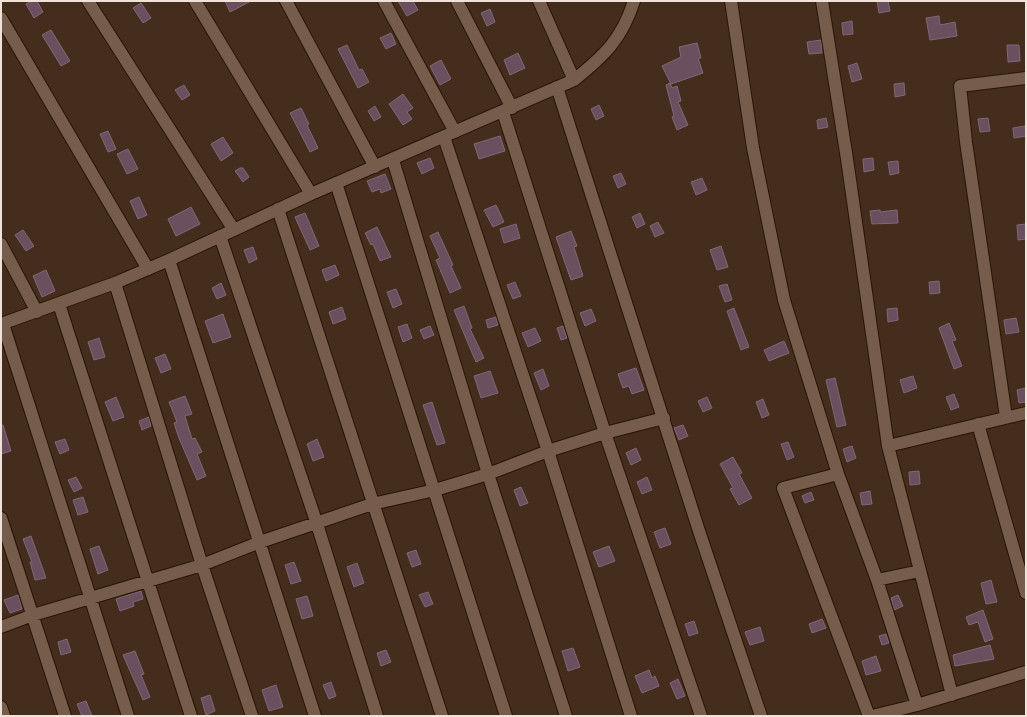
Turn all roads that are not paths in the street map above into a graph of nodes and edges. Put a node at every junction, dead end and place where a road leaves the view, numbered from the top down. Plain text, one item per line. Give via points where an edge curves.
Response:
1 (88, 1) edge
2 (195, 1) edge
3 (286, 1) edge
4 (384, 1) edge
5 (457, 1) edge
6 (539, 1) edge
7 (634, 1) edge
8 (731, 1) edge
9 (822, 1) edge
10 (1, 18) edge
11 (1026, 78) edge
12 (574, 80) junction
13 (557, 87) junction
14 (507, 110) junction
15 (450, 134) junction
16 (393, 160) junction
17 (376, 167) junction
18 (336, 183) junction
19 (311, 194) junction
20 (278, 209) junction
21 (234, 230) junction
22 (220, 236) junction
23 (1, 244) edge
24 (170, 260) junction
25 (148, 269) junction
26 (115, 283) junction
27 (59, 304) junction
28 (37, 312) junction
29 (2, 324) edge
30 (1026, 413) edge
31 (1006, 417) junction
32 (664, 418) junction
33 (978, 424) junction
34 (605, 433) junction
35 (888, 446) junction
36 (548, 451) junction
37 (488, 474) junction
38 (838, 474) junction
39 (435, 490) junction
40 (372, 504) junction
41 (1, 518) edge
42 (317, 524) junction
43 (260, 542) junction
44 (202, 565) junction
45 (920, 571) junction
46 (877, 580) junction
47 (148, 581) junction
48 (1026, 593) edge
49 (90, 599) junction
50 (33, 615) junction
51 (1, 628) edge
52 (1026, 672) edge
53 (952, 695) junction
54 (917, 705) junction
55 (1, 707) edge
56 (4, 716) edge
57 (65, 716) edge
58 (128, 716) edge
59 (191, 716) edge
60 (252, 716) edge
61 (316, 716) edge
62 (377, 716) edge
63 (442, 716) edge
64 (506, 716) edge
65 (566, 716) edge
66 (631, 716) edge
67 (701, 716) edge
68 (761, 716) edge
69 (869, 716) edge
70 (872, 716) edge

1 - 21 street
2 - 19 street
3 - 17 street
4 - 15 street
5 - 14 street
6 - 12 street
7 - 12 street via 628,20 615,43 598,62
8 - 38 street via 753,148 784,300
9 - 35 street
10 - 25 street
11 - 31 street via 960,86
12 - 13 street
13 - 14 street
13 - 32 street
14 - 15 street
14 - 34 street
15 - 16 street
15 - 36 street
16 - 17 street
16 - 37 street
17 - 18 street
18 - 19 street
18 - 39 street
19 - 20 street
20 - 21 street
20 - 40 street
21 - 22 street
22 - 24 street
22 - 42 street
23 - 28 street
24 - 25 street
24 - 43 street
25 - 26 street
26 - 27 street
26 - 44 street
27 - 28 street
27 - 47 street
28 - 29 street
29 - 49 street
30 - 31 street
31 - 33 street
32 - 34 street
32 - 68 street
33 - 35 street
33 - 48 street
34 - 36 street
34 - 67 street
35 - 45 street
36 - 37 street
36 - 66 street
37 - 39 street
37 - 65 street
38 - 46 street
38 - 69 street via 783,488
39 - 40 street
39 - 64 street
40 - 42 street
40 - 63 street
41 - 50 street
42 - 43 street
42 - 62 street
43 - 44 street
43 - 61 street
44 - 47 street
44 - 60 street
45 - 46 street
45 - 53 street
46 - 54 street
47 - 49 street
47 - 59 street
49 - 50 street
49 - 58 street
50 - 51 street
50 - 57 street
52 - 53 street
53 - 54 street
54 - 70 street
55 - 56 street

